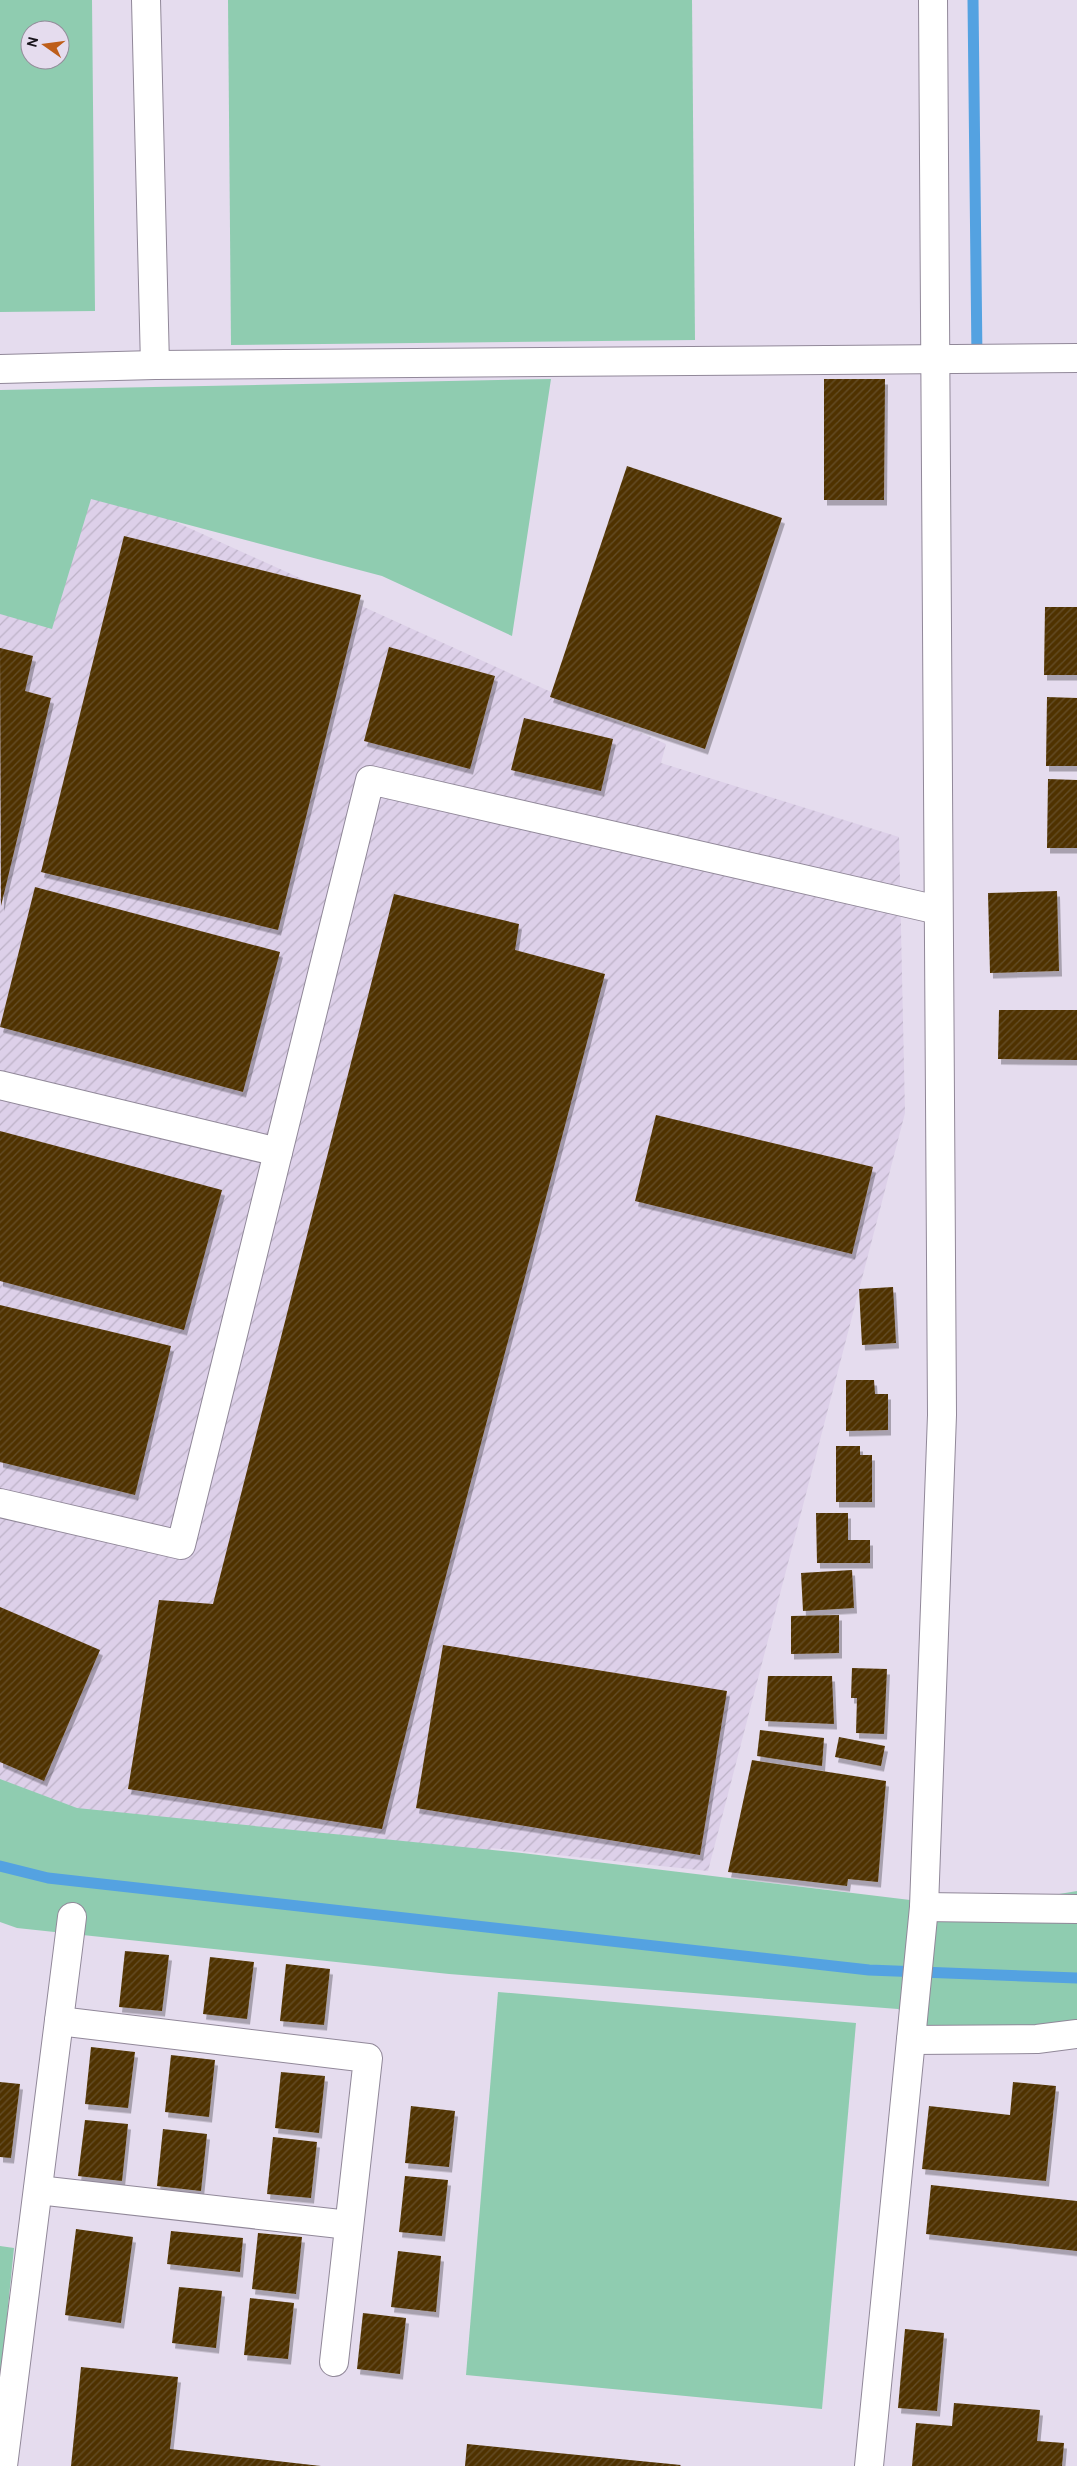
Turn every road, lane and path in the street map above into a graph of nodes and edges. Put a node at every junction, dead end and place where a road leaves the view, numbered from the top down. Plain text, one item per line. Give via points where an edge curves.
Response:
1 (146, 0) edge
2 (933, 0) edge
3 (1077, 358) edge
4 (934, 359) junction
5 (155, 365) junction
6 (0, 368) edge
7 (938, 910) junction
8 (0, 1085) edge
9 (278, 1152) junction
10 (0, 1503) edge
11 (924, 1907) junction
12 (1077, 1908) edge
13 (72, 1917) dead end
14 (59, 2021) junction
15 (1077, 2034) edge
16 (911, 2040) junction
17 (38, 2190) junction
18 (349, 2225) junction
19 (334, 2362) dead end
20 (3, 2434) edge
21 (3, 2466) edge
22 (869, 2466) edge

1 - 5 street
2 - 4 street
3 - 4 street
4 - 5 street
4 - 7 street
5 - 6 street
7 - 9 street via 370,780
7 - 11 street via 942,1415
8 - 9 street
9 - 10 street via 181,1544
11 - 12 street
11 - 16 street
13 - 14 street
14 - 17 street
14 - 18 street via 368,2058
15 - 16 street via 1037,2039
16 - 22 street
17 - 18 street
17 - 20 street
18 - 19 street
20 - 21 street

